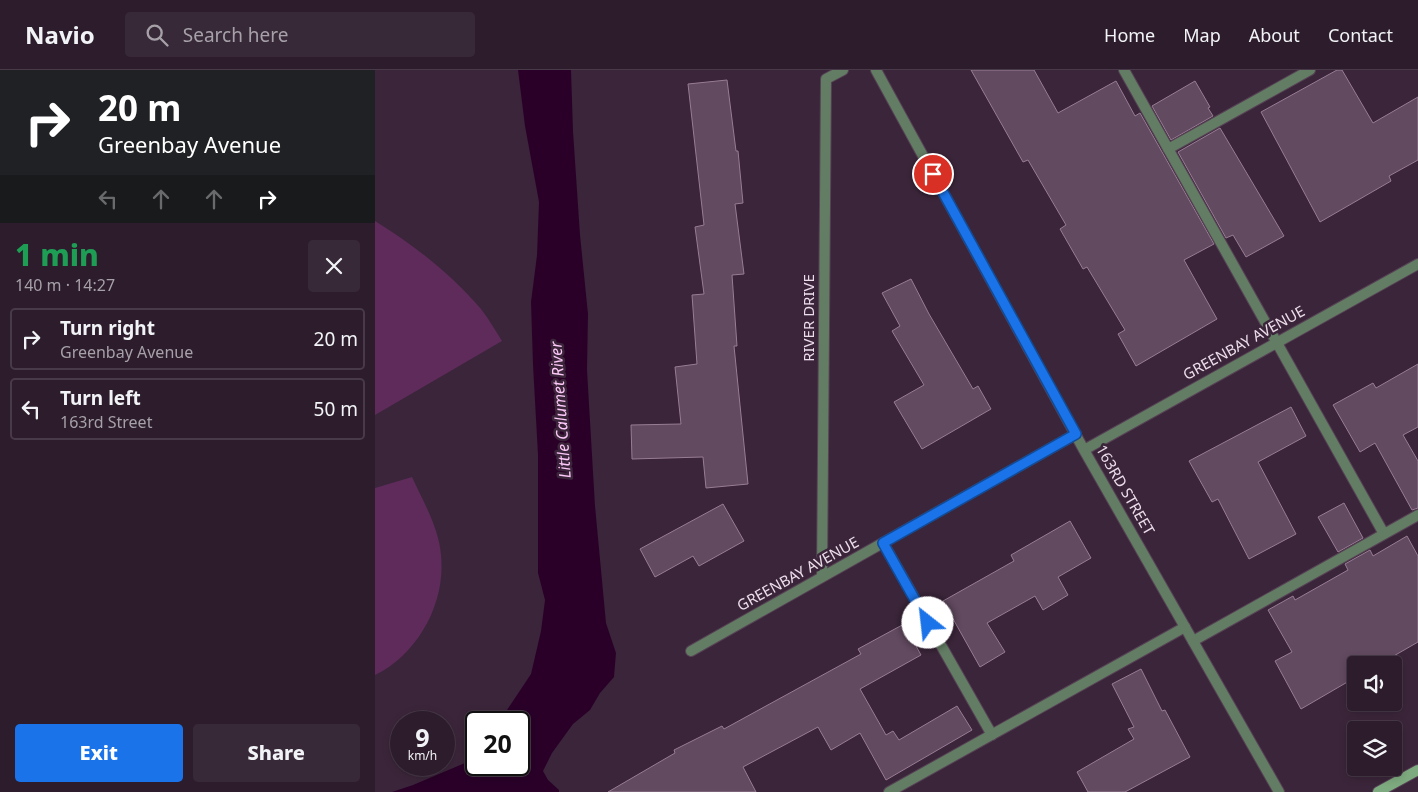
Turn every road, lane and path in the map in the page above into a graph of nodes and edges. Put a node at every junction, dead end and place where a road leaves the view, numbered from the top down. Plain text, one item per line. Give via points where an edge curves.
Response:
1 (843, 70) edge
2 (875, 70) edge
3 (1124, 70) edge
4 (1310, 70) edge
5 (1168, 149) junction
6 (1418, 264) edge
7 (1276, 342) junction
8 (1076, 434) junction
9 (1084, 450) junction
10 (1418, 515) edge
11 (1384, 534) junction
12 (883, 543) junction
13 (822, 577) junction
14 (1185, 627) junction
15 (1193, 641) junction
16 (691, 651) dead end
17 (991, 735) junction
18 (1418, 770) edge
19 (889, 792) edge
20 (1279, 792) edge
21 (1378, 792) edge

1 - 13 street, RIVER DRIVE via 826,79
2 - 8 street, 163RD STREET
3 - 5 street
4 - 5 street
5 - 7 street
6 - 7 street, GREENBAY AVENUE
7 - 9 street, GREENBAY AVENUE
7 - 11 street
8 - 9 street, 163RD STREET
8 - 12 street, GREENBAY AVENUE
9 - 14 street, 163RD STREET
10 - 11 street
11 - 15 street
12 - 13 street, GREENBAY AVENUE
12 - 17 street
13 - 16 street, GREENBAY AVENUE
14 - 15 street, 163RD STREET
14 - 17 street
15 - 20 street, 163RD STREET
17 - 19 street
18 - 21 main road

